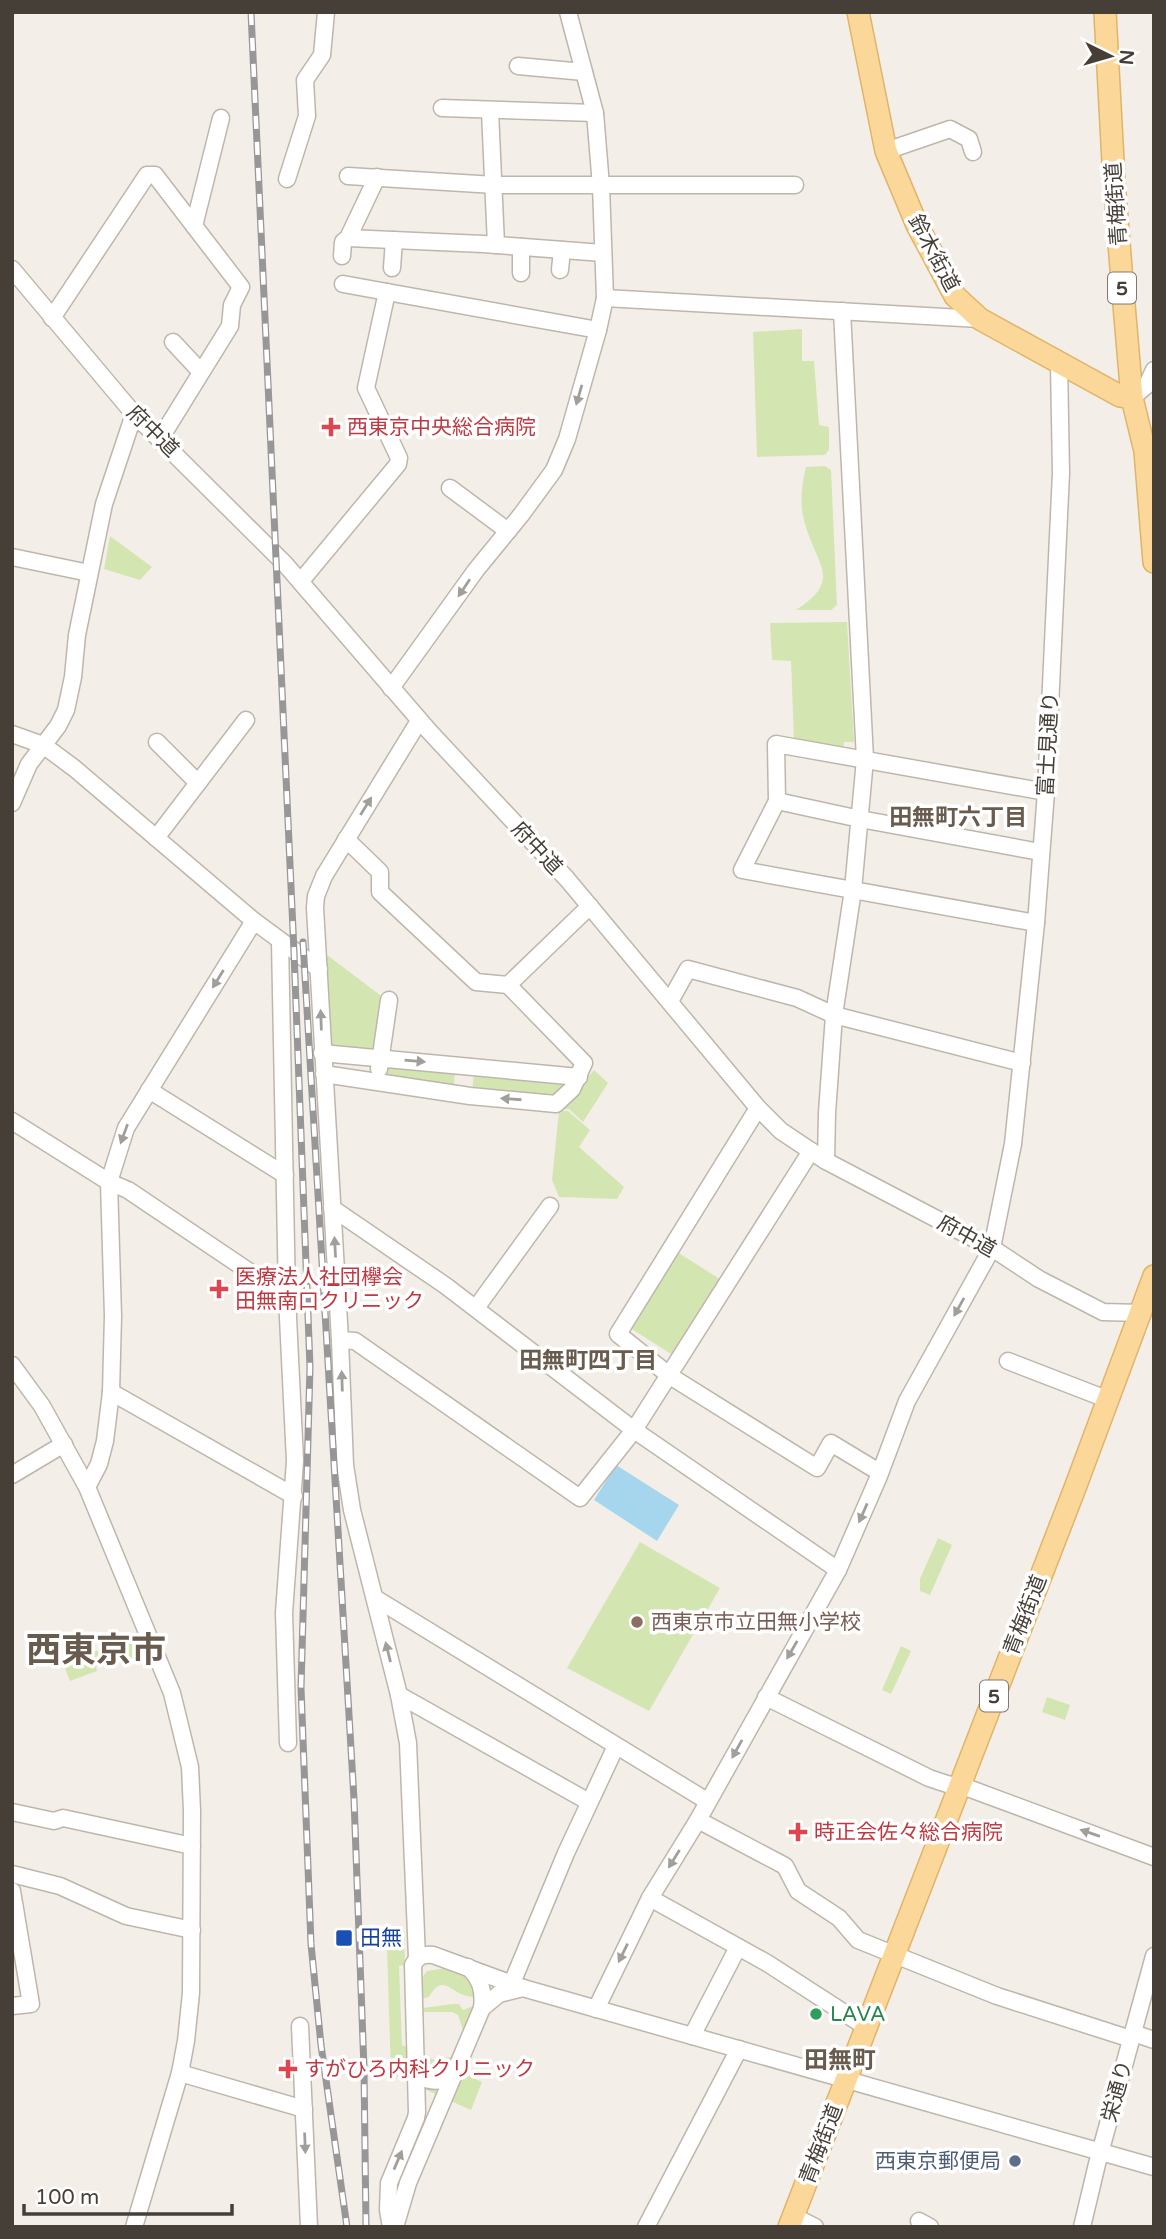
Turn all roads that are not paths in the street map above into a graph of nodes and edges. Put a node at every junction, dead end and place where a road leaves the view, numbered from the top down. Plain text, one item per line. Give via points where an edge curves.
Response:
1 (326, 12) edge
2 (568, 12) edge
3 (858, 12) edge
4 (1105, 12) edge
5 (517, 66) dead end
6 (584, 72) junction
7 (442, 108) dead end
8 (490, 111) junction
9 (595, 113) junction
10 (221, 118) dead end
11 (887, 151) junction
12 (972, 152) dead end
13 (348, 176) dead end
14 (377, 177) junction
15 (287, 179) dead end
16 (495, 185) junction
17 (795, 185) dead end
18 (601, 186) junction
19 (194, 226) junction
20 (348, 238) junction
21 (394, 240) junction
22 (496, 245) junction
23 (521, 247) junction
24 (562, 250) junction
25 (603, 253) junction
26 (342, 256) dead end
27 (392, 268) dead end
28 (12, 269) edge
29 (560, 270) dead end
30 (521, 274) dead end
31 (343, 284) dead end
32 (387, 292) junction
33 (605, 298) junction
34 (842, 311) junction
35 (52, 318) junction
36 (980, 319) junction
37 (598, 330) junction
38 (173, 342) dead end
39 (1059, 363) junction
40 (1154, 370) edge
41 (201, 372) junction
42 (1132, 398) junction
43 (134, 414) junction
44 (160, 439) junction
45 (450, 488) dead end
46 (508, 531) junction
47 (12, 557) edge
48 (1154, 562) edge
49 (89, 573) junction
50 (300, 581) junction
51 (391, 688) junction
52 (246, 720) dead end
53 (419, 721) junction
54 (12, 734) edge
55 (157, 742) dead end
56 (43, 745) junction
57 (865, 759) junction
58 (198, 783) junction
59 (1046, 792) junction
60 (777, 801) junction
61 (12, 803) edge
62 (860, 819) junction
63 (156, 838) junction
64 (346, 839) junction
65 (1040, 852) junction
66 (853, 890) junction
67 (590, 906) junction
68 (254, 921) junction
69 (1036, 923) junction
70 (280, 941) junction
71 (319, 969) junction
72 (508, 985) junction
73 (389, 1000) dead end
74 (670, 1001) junction
75 (834, 1015) junction
76 (322, 1053) junction
77 (380, 1058) junction
78 (1022, 1063) junction
79 (465, 1065) junction
80 (324, 1074) junction
81 (579, 1077) junction
82 (377, 1081) junction
83 (149, 1090) junction
84 (463, 1095) junction
85 (758, 1108) junction
86 (12, 1121) edge
87 (811, 1151) junction
88 (825, 1161) junction
89 (285, 1175) junction
90 (109, 1182) junction
91 (550, 1206) dead end
92 (332, 1208) junction
93 (992, 1248) junction
94 (1152, 1285) edge
95 (287, 1297) junction
96 (476, 1308) junction
97 (1141, 1313) junction
98 (340, 1340) junction
99 (1008, 1361) dead end
100 (12, 1365) edge
101 (670, 1376) junction
102 (111, 1392) junction
103 (1109, 1400) junction
104 (634, 1430) junction
105 (64, 1444) junction
106 (879, 1472) junction
107 (12, 1475) edge
108 (87, 1487) junction
109 (294, 1496) junction
110 (838, 1570) junction
111 (375, 1598) junction
112 (399, 1695) junction
113 (766, 1697) junction
114 (288, 1743) dead end
115 (616, 1746) junction
116 (960, 1787) junction
117 (707, 1801) junction
118 (589, 1802) junction
119 (12, 1812) edge
120 (698, 1820) junction
121 (192, 1846) junction
122 (1154, 1857) edge
123 (12, 1874) edge
124 (12, 1891) edge
125 (650, 1898) junction
126 (192, 1930) junction
127 (738, 1947) junction
128 (894, 1955) junction
129 (1154, 1956) edge
130 (417, 1958) junction
131 (468, 1968) junction
132 (518, 1985) junction
133 (12, 2006) edge
134 (482, 2008) junction
135 (596, 2009) junction
136 (300, 2026) dead end
137 (866, 2027) junction
138 (692, 2036) junction
139 (1132, 2036) junction
140 (1154, 2040) edge
141 (739, 2049) junction
142 (180, 2073) junction
143 (453, 2075) junction
144 (417, 2076) junction
145 (846, 2079) junction
146 (304, 2109) junction
147 (1100, 2152) junction
148 (1154, 2167) edge
149 (791, 2221) edge
150 (1084, 2226) edge
151 (134, 2227) edge
152 (309, 2227) edge
153 (393, 2227) edge
154 (646, 2227) edge
155 (816, 2227) edge

1 - 15 street via 322,55 305,80 307,117
2 - 6 street
3 - 11 main road, 鈴木街道
4 - 42 main road, 青梅街道 / 5
5 - 6 street
6 - 9 street
7 - 8 street
8 - 9 street
8 - 16 street
9 - 18 street
10 - 19 street
11 - 12 street via 950,129 969,139
11 - 36 main road, 鈴木街道 via 936,263 955,296
13 - 14 street
14 - 16 street
14 - 20 street
16 - 18 street
16 - 22 street
17 - 18 street
18 - 25 street
19 - 35 street via 155,175 147,175
19 - 41 street via 241,287 232,305 230,326
20 - 21 street
20 - 26 street
21 - 22 street
21 - 27 street
22 - 23 street
23 - 24 street
23 - 30 street
24 - 25 street
24 - 29 street
25 - 33 street
28 - 35 street, 府中道
31 - 32 street
32 - 37 street
32 - 50 street via 366,388 398,464
33 - 34 street
33 - 37 street
34 - 36 street
34 - 57 street
35 - 43 street, 府中道
36 - 39 main road, 鈴木街道
37 -> 46 street via 554,470
38 - 41 street
39 - 42 main road, 鈴木街道
39 - 59 street, 富士見通り via 1061,473
40 - 42 street via 1147,385
41 - 44 street
42 - 48 main road, 青梅街道 / 5 via 1146,451
43 - 44 street, 府中道
43 - 49 street via 104,504
44 - 50 street, 府中道
45 - 46 street
46 -> 51 street
47 - 49 street
49 - 56 street via 66,710
50 - 51 street, 府中道
51 - 53 street, 府中道
52 - 58 street
64 -> 53 street
53 - 67 street, 府中道
54 - 56 street
55 - 58 street
56 - 61 street
56 - 63 street
57 - 59 street
57 - 60 street via 776,744
57 - 62 street
58 - 63 street
59 - 65 street, 富士見通り
60 - 62 street
60 - 66 street via 742,870
62 - 65 street
62 - 66 street
63 - 68 street
64 - 71 street via 316,896
64 - 72 street via 380,872 380,892 476,982
65 - 69 street, 富士見通り
66 - 69 street
66 - 75 street
67 - 72 street
67 - 74 street, 府中道
68 - 70 street
68 -> 83 street
69 - 78 street, 富士見通り
70 - 71 street
70 - 89 street
76 -> 71 street
72 - 81 street via 584,1063
73 - 77 street
74 - 75 street via 688,969 797,998
74 - 85 street, 府中道
75 - 78 street
75 - 88 street
76 - 77 street
76 - 80 street
77 -> 79 street
77 - 82 street
78 - 93 street, 富士見通り via 1013,1144
79 - 81 street
79 - 84 street
80 - 82 street
80 - 92 street
81 -> 84 street via 556,1104
82 - 84 street
83 - 89 street
83 -> 90 street via 125,1128
85 - 87 street, 府中道
85 - 101 street via 618,1334
86 - 90 street
87 - 88 street, 府中道
87 - 101 street
88 - 93 street, 府中道
89 - 95 street
90 - 95 street
90 - 102 street
91 - 96 street
92 - 96 street
98 -> 92 street
93 - 97 street, 府中道 via 1103,1312
93 -> 106 street, 富士見通り via 907,1401
94 - 97 main road, 青梅街道 / 5
95 - 109 street
96 - 104 street
97 - 103 main road, 青梅街道 / 5
98 - 104 street via 355,1340 580,1498
111 -> 98 street via 345,1465
99 - 103 street
100 - 105 street
101 - 104 street
101 - 106 street via 817,1468 831,1443
102 - 108 street via 105,1441
102 - 109 street
103 - 116 main road, 青梅街道 / 5
104 - 110 street
105 - 107 street
105 - 108 street
106 -> 110 street, 富士見通り
108 - 121 street via 172,1693 190,1767
109 - 114 street via 284,1613
110 -> 113 street, 富士見通り
112 -> 111 street
111 - 115 street
112 - 118 street
112 - 130 street via 408,1744
113 - 116 street via 929,1778
113 -> 117 street, 富士見通り
115 - 117 street
115 - 118 street
122 -> 116 street
116 - 128 main road, 青梅街道 / 5
117 - 120 street, 富士見通り
118 - 132 street
119 - 121 street via 54,1821 63,1818
120 -> 125 street, 富士見通り
120 - 128 street via 785,1866 798,1891 839,1918 858,1940
121 - 126 street
123 - 126 street via 60,1886 126,1916
124 - 133 street via 31,2004
125 - 127 street
125 -> 135 street, 富士見通り
126 - 142 street via 191,1993
127 - 137 street
127 - 138 street
128 - 137 main road, 青梅街道 / 5
128 - 139 street via 997,1996
129 - 139 street, 栄通り
130 - 131 street via 433,1955
130 - 144 street via 413,1965
131 - 132 street
131 - 134 street via 480,1981
132 - 134 street
132 - 135 street
134 - 143 street
135 - 138 street
136 - 146 street
137 - 145 main road, 青梅街道 / 5
138 - 141 street
139 - 140 street
139 - 147 street, 栄通り
141 - 145 street
141 - 154 street
142 - 146 street
142 - 151 street
143 - 144 street via 442,2081
143 - 153 street
153 -> 144 street via 389,2183 416,2118
145 - 147 street
145 - 149 main road, 青梅街道 / 5
146 -> 152 street
147 - 148 street
147 - 150 street, 栄通り
149 - 155 street

